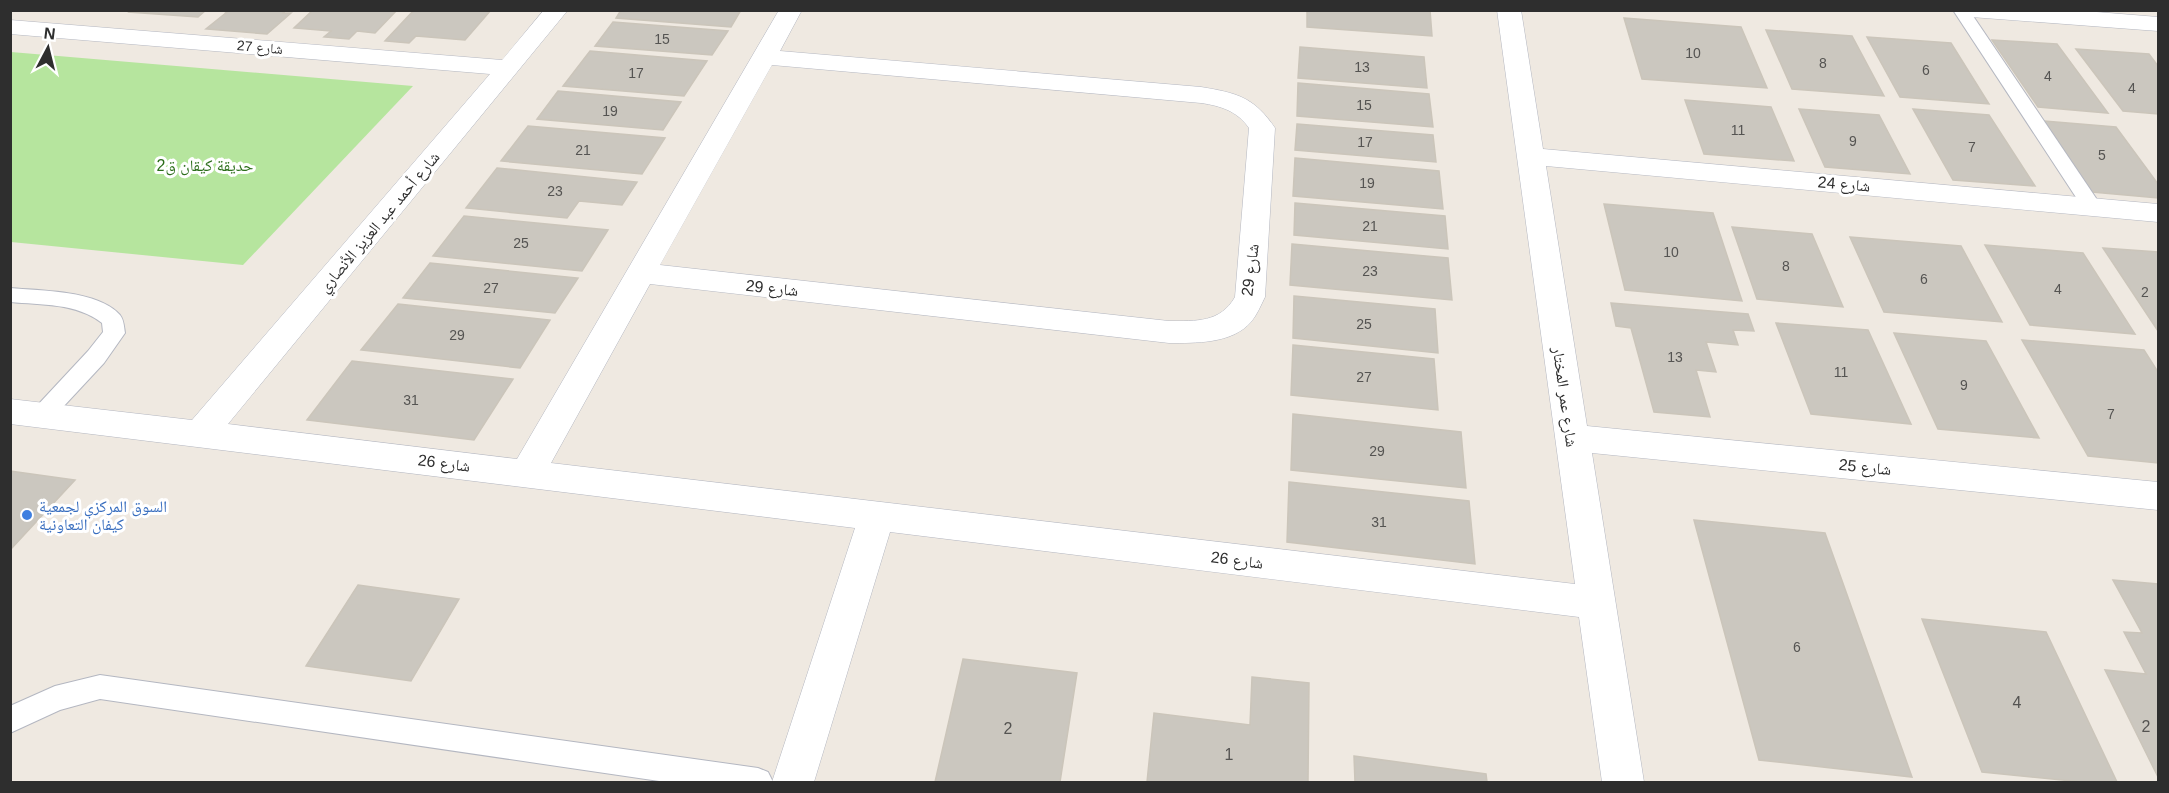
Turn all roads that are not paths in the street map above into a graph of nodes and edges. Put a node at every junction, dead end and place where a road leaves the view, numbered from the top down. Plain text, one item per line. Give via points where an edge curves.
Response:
1 (557, 10) edge
2 (791, 10) edge
3 (1509, 10) edge
4 (1961, 10) edge
5 (1971, 10) edge
6 (2158, 24) edge
7 (10, 27) edge
8 (764, 57) junction
9 (509, 68) junction
10 (1530, 156) junction
11 (2092, 207) junction
12 (2158, 213) edge
13 (639, 273) junction
14 (10, 295) edge
15 (26, 413) edge
16 (200, 434) junction
17 (1572, 438) junction
18 (526, 473) junction
19 (2158, 496) edge
20 (877, 516) junction
21 (1596, 603) junction
22 (10, 720) edge
23 (758, 783) edge
24 (793, 783) edge
25 (1623, 783) edge

1 - 9 street, شارع أحمد عبد العزيز الأنصاري
2 - 8 street
3 - 10 street, شارع عمر المختار
4 - 11 lane
5 - 6 street
7 - 9 street, شارع 27
8 - 13 street
8 - 13 street, شارع 29 via 1201,95 1240,104 1262,128 1250,297 1238,317 1221,328 1169,332
9 - 16 street, شارع أحمد عبد العزيز الأنصاري
10 - 11 street, شارع 24
10 - 17 street, شارع عمر المختار
11 - 12 street, شارع 24
13 - 18 street
14 - 15 lane via 97,308 112,320 114,333 102,349
15 - 16 street, شارع 26
16 - 18 street, شارع 26
17 - 19 street, شارع 25
17 - 21 street, شارع عمر المختار
18 - 20 street, شارع 26
20 - 21 street, شارع 26
20 - 24 street
21 - 25 street, شارع عمر المختار
22 - 23 lane via 55,699 100,687

